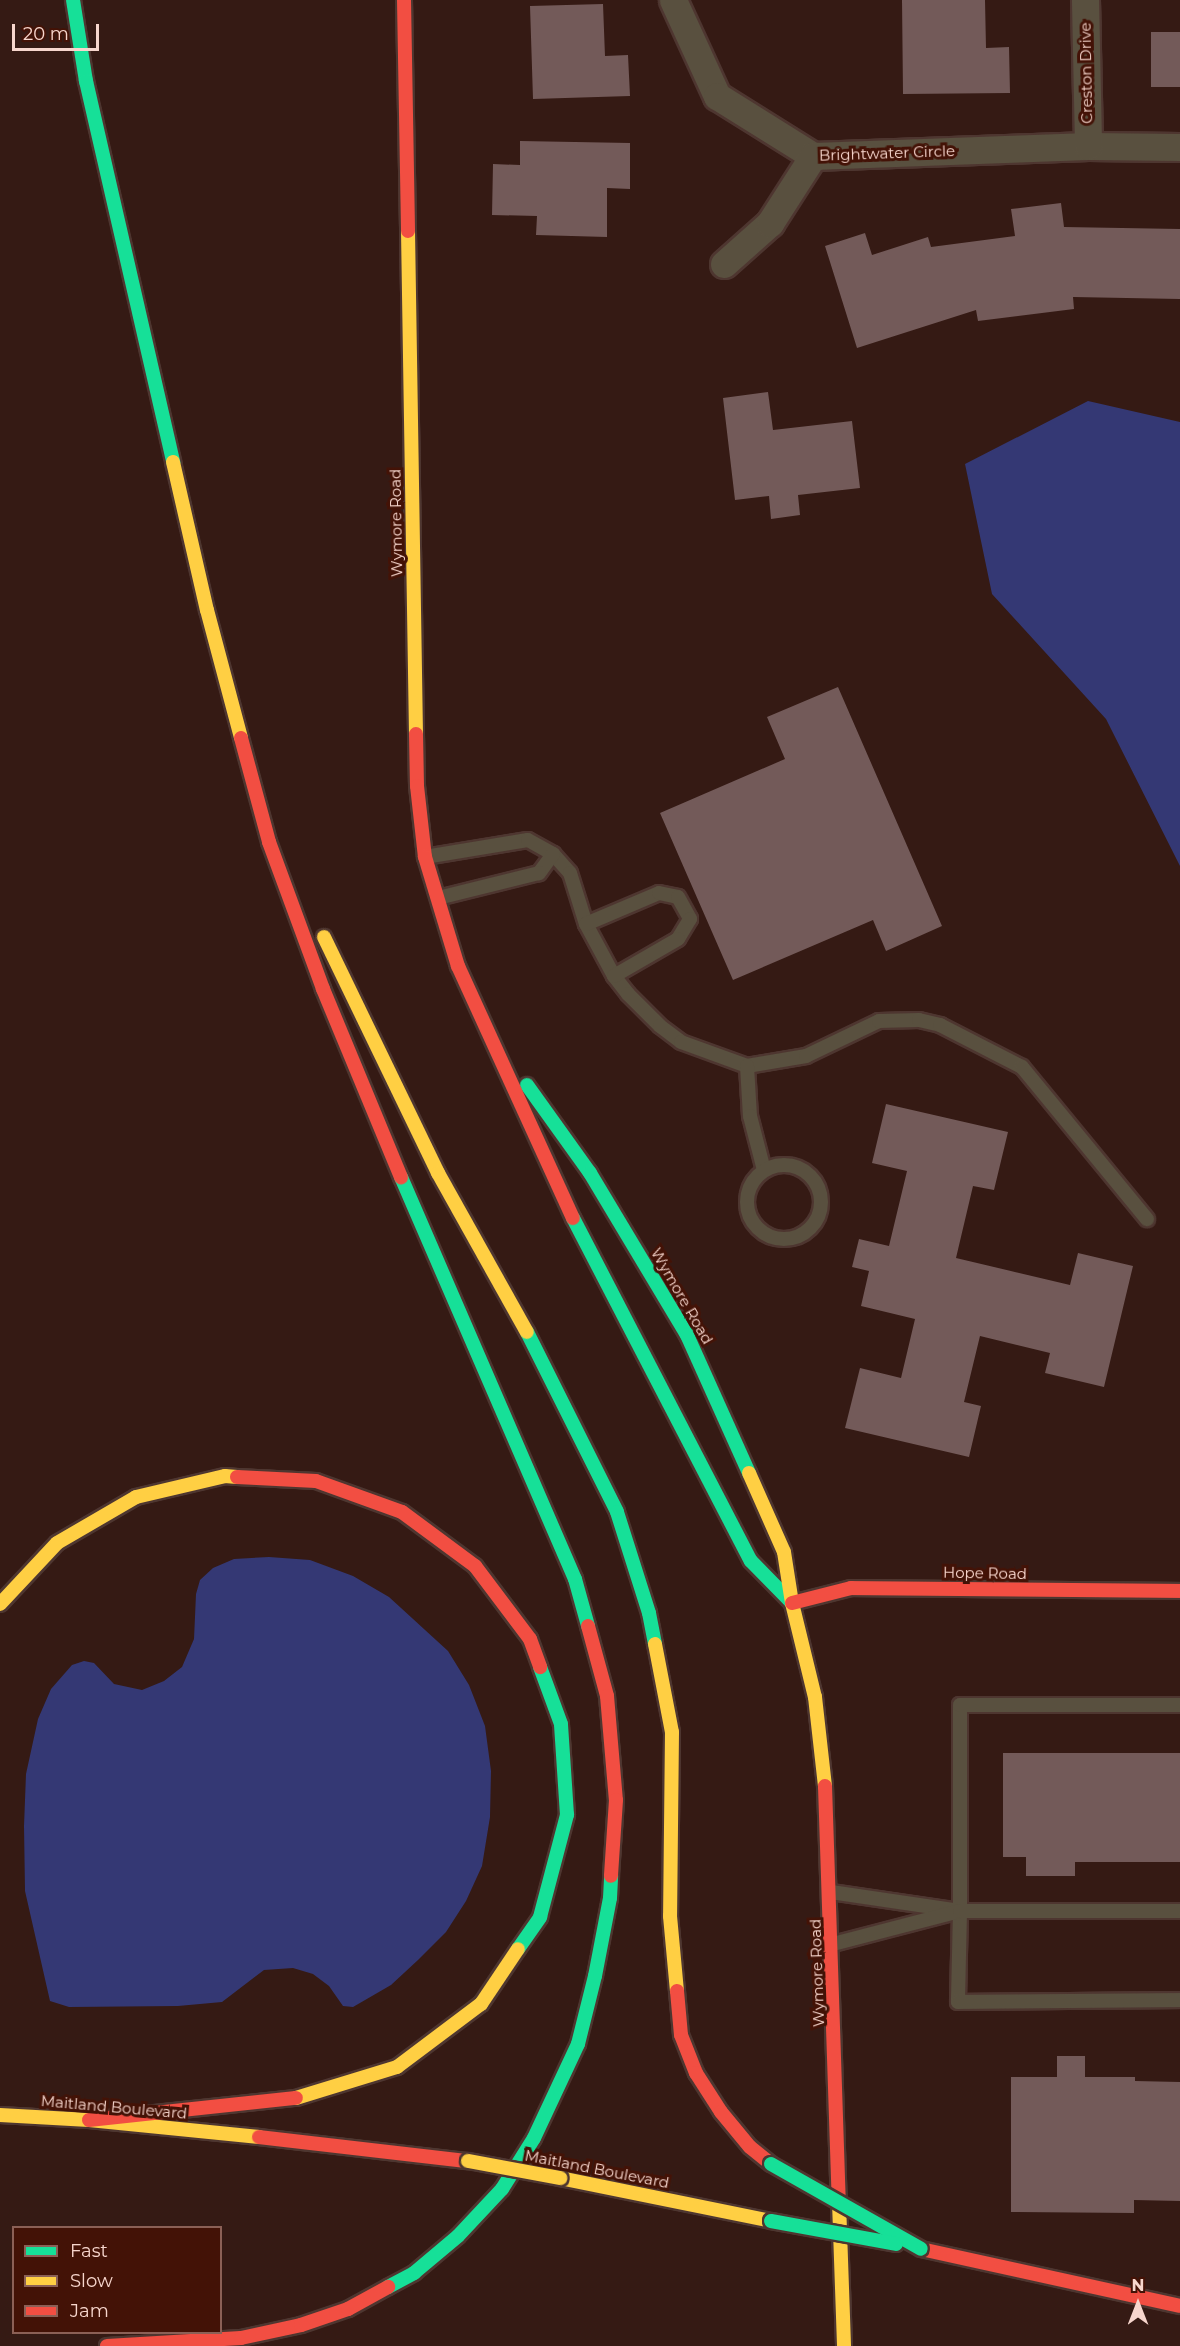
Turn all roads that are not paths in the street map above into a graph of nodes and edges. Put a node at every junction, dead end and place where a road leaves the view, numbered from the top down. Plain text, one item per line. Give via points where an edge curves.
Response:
1 (73, 0) edge
2 (404, 0) edge
3 (673, 0) edge
4 (1085, 0) edge
5 (1088, 146) junction
6 (1180, 147) edge
7 (813, 156) junction
8 (724, 264) dead end
9 (236, 726) junction
10 (282, 835) dead end
11 (553, 854) junction
12 (425, 857) junction
13 (436, 899) junction
14 (318, 922) dead end
15 (586, 924) junction
16 (614, 976) junction
17 (489, 1033) junction
18 (747, 1066) junction
19 (764, 1170) junction
20 (1147, 1219) dead end
21 (1180, 1591) edge
22 (792, 1603) junction
23 (0, 1604) edge
24 (1180, 1705) edge
25 (831, 1892) junction
26 (960, 1911) junction
27 (1180, 1911) edge
28 (833, 1944) junction
29 (1180, 2000) edge
30 (0, 2115) edge
31 (89, 2120) junction
32 (921, 2249) junction
33 (1180, 2306) edge
34 (106, 2346) edge
35 (844, 2346) edge

1 - 9 main road via 86,81
2 - 12 main road, Wymore Road via 417,786
3 - 7 street, Brightwater Circle via 717,96
4 - 5 street, Creston Drive
5 - 6 street, Brightwater Circle
5 - 7 street, Brightwater Circle
7 - 8 street via 770,223
9 - 10 main road
9 - 34 main road via 269,842 323,989 575,1579 607,1696 616,1800 610,1898 596,1976 578,2044 534,2138 502,2189 458,2236 414,2273 348,2309 301,2325 241,2338
11 - 12 lane via 528,840
11 - 13 lane via 539,873
11 - 15 lane via 570,873
12 - 13 main road, Wymore Road
13 - 17 main road, Wymore Road via 458,966
14 - 32 main road, bridge via 438,1173 529,1335 617,1512 649,1613 672,1732 670,1916 681,2035 696,2073 721,2112 750,2147 771,2164
15 - 16 lane
15 - 16 lane via 658,893 678,897 690,919 678,939
16 - 18 lane via 660,1026 681,1042
17 - 22 main road, Wymore Road via 558,1190 751,1561
17 - 22 main road, Wymore Road via 590,1173 687,1335 784,1552
18 - 19 lane via 750,1116
18 - 20 lane via 806,1056 879,1021 919,1020 940,1025 1022,1067
19 - 19 lane via 747,1193 746,1208 751,1222 775,1239 804,1234 820,1210 816,1182 792,1165
21 - 22 main road, Hope Road via 850,1588
22 - 25 main road, Wymore Road via 815,1697 826,1793
23 - 31 main road via 57,1543 136,1497 225,1476 316,1481 402,1512 475,1566 530,1639 561,1724 567,1815 540,1917 481,2004 397,2067 296,2098
24 - 26 lane via 960,1705
25 - 26 lane
25 - 28 main road, Wymore Road
26 - 27 lane
26 - 28 lane
26 - 29 lane via 958,2002
28 - 35 main road, Wymore Road
30 - 31 main road, Maitland Boulevard
31 - 32 main road, Maitland Boulevard, bridge via 468,2161
32 - 33 main road, Maitland Boulevard

